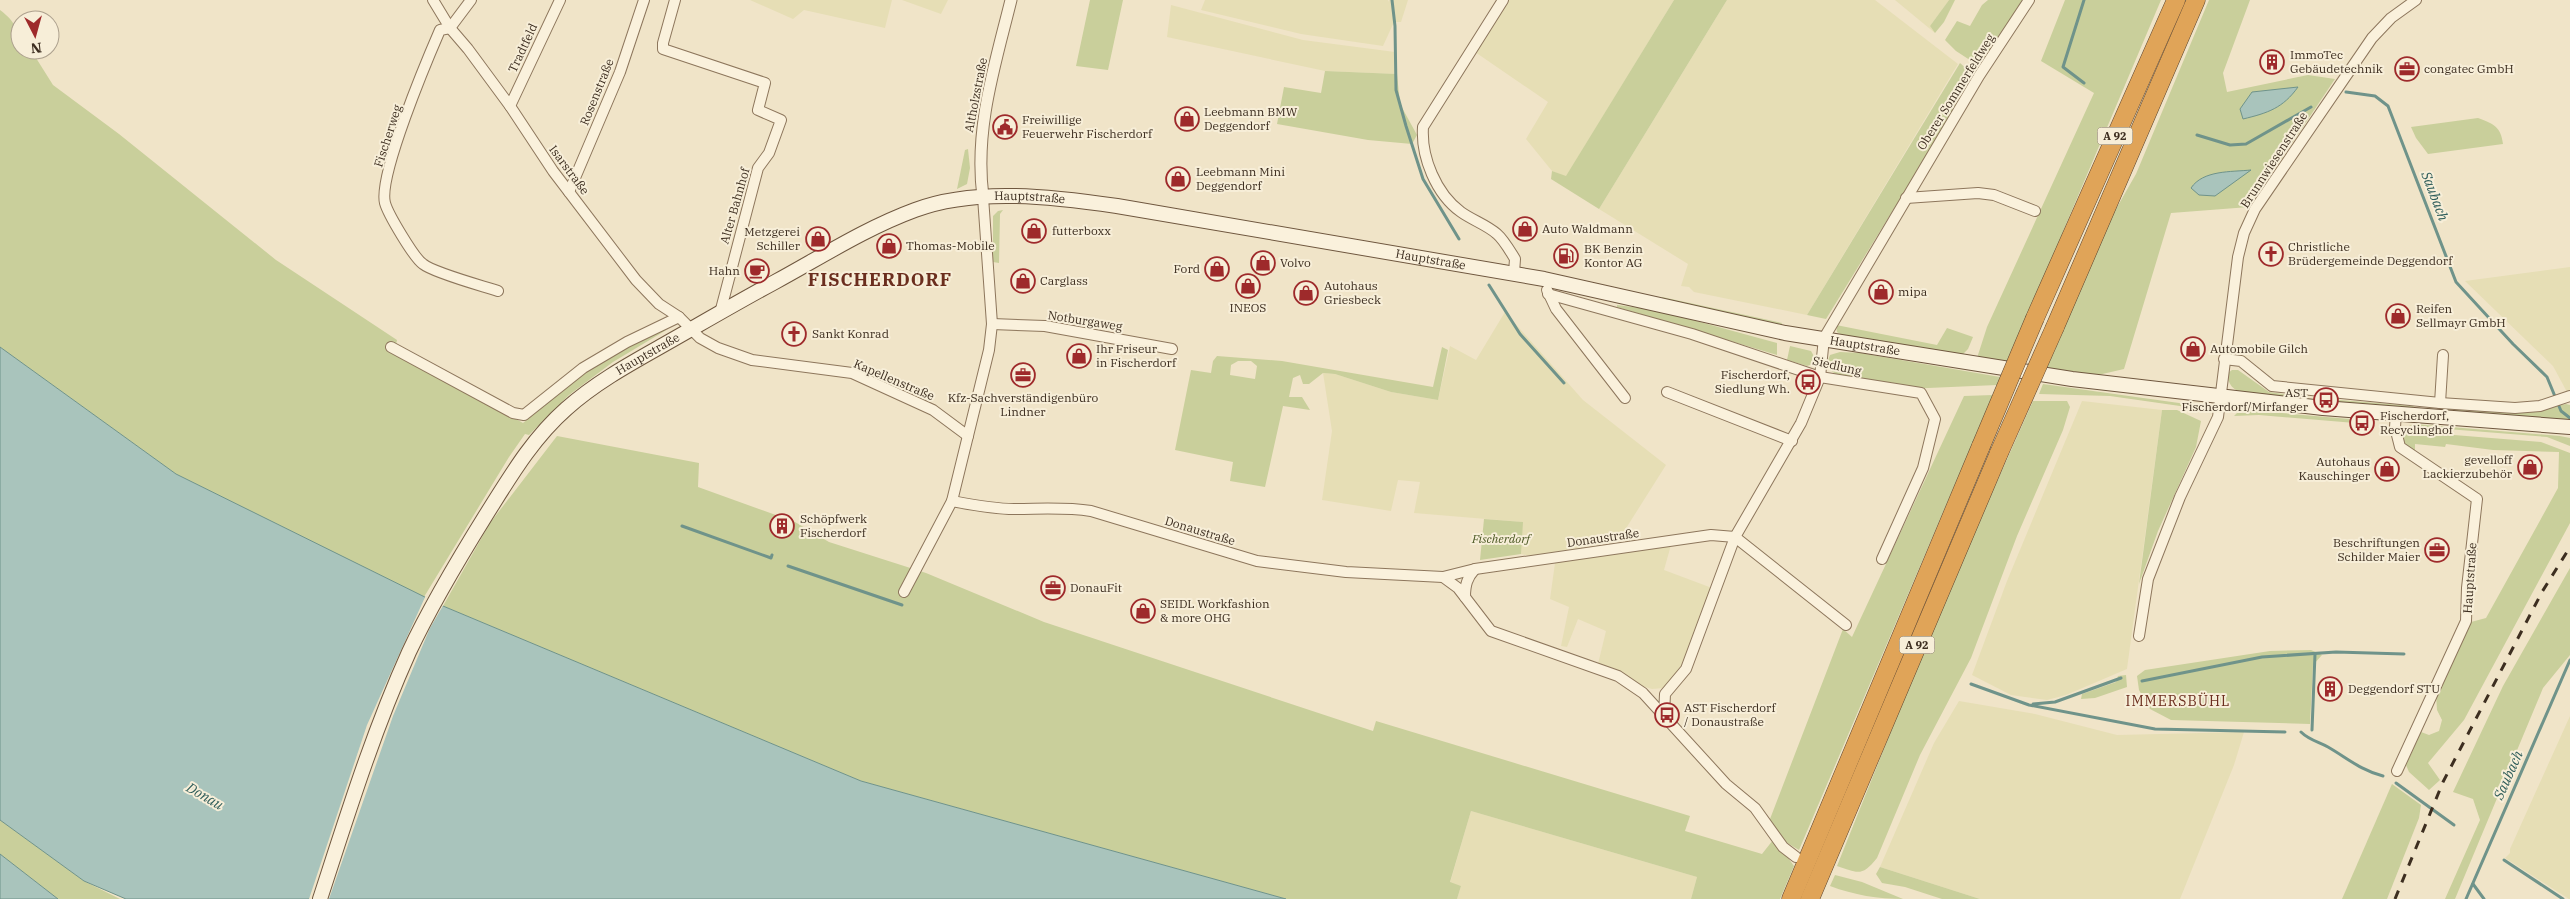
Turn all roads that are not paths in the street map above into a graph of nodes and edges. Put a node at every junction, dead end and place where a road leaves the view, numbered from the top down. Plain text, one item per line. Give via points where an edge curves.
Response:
1 (433, 0) edge
2 (471, 0) edge
3 (560, 0) edge
4 (644, 0) edge
5 (675, 0) edge
6 (1011, 0) edge
7 (1503, 0) edge
8 (2029, 0) edge
9 (2176, 0) edge
10 (2196, 0) edge
11 (2416, 0) edge
12 (450, 28) junction
13 (510, 106) junction
14 (570, 192) junction
15 (982, 197) junction
16 (1906, 198) junction
17 (2035, 211) dead end
18 (1514, 273) junction
19 (1544, 279) junction
20 (498, 291) dead end
21 (1548, 294) junction
22 (720, 312) junction
23 (679, 317) junction
24 (992, 324) junction
25 (691, 329) junction
26 (1824, 338) junction
27 (391, 347) dead end
28 (1172, 349) dead end
29 (2443, 355) dead end
30 (2224, 359) junction
31 (1820, 377) junction
32 (1667, 392) dead end
33 (2220, 397) junction
34 (2567, 397) edge
35 (1625, 398) dead end
36 (2440, 403) junction
37 (2396, 413) junction
38 (2570, 427) edge
39 (968, 436) junction
40 (1792, 441) junction
41 (952, 501) junction
42 (1735, 537) junction
43 (1882, 559) dead end
44 (1475, 569) junction
45 (1442, 577) junction
46 (904, 592) dead end
47 (1465, 597) junction
48 (1846, 625) dead end
49 (2139, 636) dead end
50 (1643, 693) junction
51 (1665, 694) junction
52 (1664, 715) junction
53 (2396, 771) dead end
54 (1827, 834) junction
55 (1796, 857) dead end
56 (320, 899) edge
57 (1791, 899) edge
58 (1810, 899) edge

1 - 12 street, Isarstraße
2 - 12 street
3 - 13 street, Tradtfeld
4 - 14 street, Rosenstraße via 620,72
5 - 22 street, Alter Bahnhof via 663,49 765,83 758,110 781,120 769,152 758,168
6 - 15 street, Altholzstraße via 983,120 980,149
7 - 18 street via 1423,127 1422,141 1430,168 1445,197 1460,212 1497,234 1515,259
8 - 16 street, Oberer Sommerfeldweg
9 - 54 highway, A 92, bridge via 1980,446
10 - 54 highway, A 92, bridge via 2055,327
11 - 30 street, Brunnwiesenstraße via 2391,18 2372,38 2255,209 2238,257
12 - 13 street, Isarstraße
12 - 20 street, Fischerweg via 440,30 423,69 388,170 385,202 407,244 423,264
13 - 14 street, Isarstraße
14 - 23 street, Isarstraße via 636,280 659,304
15 - 18 main road, Hauptstraße via 1054,198 1096,203
15 - 22 main road, Hauptstraße via 957,199 912,211 874,228
15 - 24 street
16 - 17 street via 1978,193 1994,195
16 - 26 street, Oberer Sommerfeldweg
18 - 19 main road, Hauptstraße
19 - 21 street
19 - 26 main road, Hauptstraße via 1786,333
21 - 31 street, Siedlung via 1692,334
21 - 35 street
22 - 25 main road, Hauptstraße
23 - 25 street, Isarstraße
23 - 27 street via 583,368 524,415 513,413
24 - 28 street, Notburgaweg via 1045,326
24 - 39 street via 989,350
25 - 39 street, Kapellenstraße via 706,343 752,360 852,373 933,410
25 - 56 main road, Hauptstraße via 589,390 526,452 446,582 409,653 368,757
26 - 31 street
26 - 33 main road, Hauptstraße via 2079,380
29 - 36 street
30 - 33 street, Brunnwiesenstraße
30 - 36 street via 2241,361 2272,386
31 - 40 street, Siedlung
31 - 43 street, Siedlung via 1921,393 1936,419 1923,468
32 - 40 street
33 - 37 main road, Hauptstraße
33 - 49 street via 2218,417 2180,498 2148,579
34 - 36 street via 2540,406 2516,408
37 - 38 main road, Hauptstraße
37 - 53 street, Hauptstraße via 2395,427 2400,447 2477,499 2466,621
39 - 41 street
40 - 42 street, Siedlung
41 - 45 street, Donaustraße via 1012,509 1072,508 1091,511 1258,561 1346,572
41 - 46 street
42 - 44 street, Donaustraße via 1711,535
42 - 48 street
42 - 51 street via 1686,669
44 - 45 street, Donaustraße
44 - 47 street via 1465,586
45 - 47 street
47 - 50 street via 1491,631 1618,676
50 - 51 street
50 - 52 street
51 - 52 street
52 - 55 street via 1726,784 1755,808 1783,847
54 - 57 highway, A 92
54 - 58 highway, A 92

